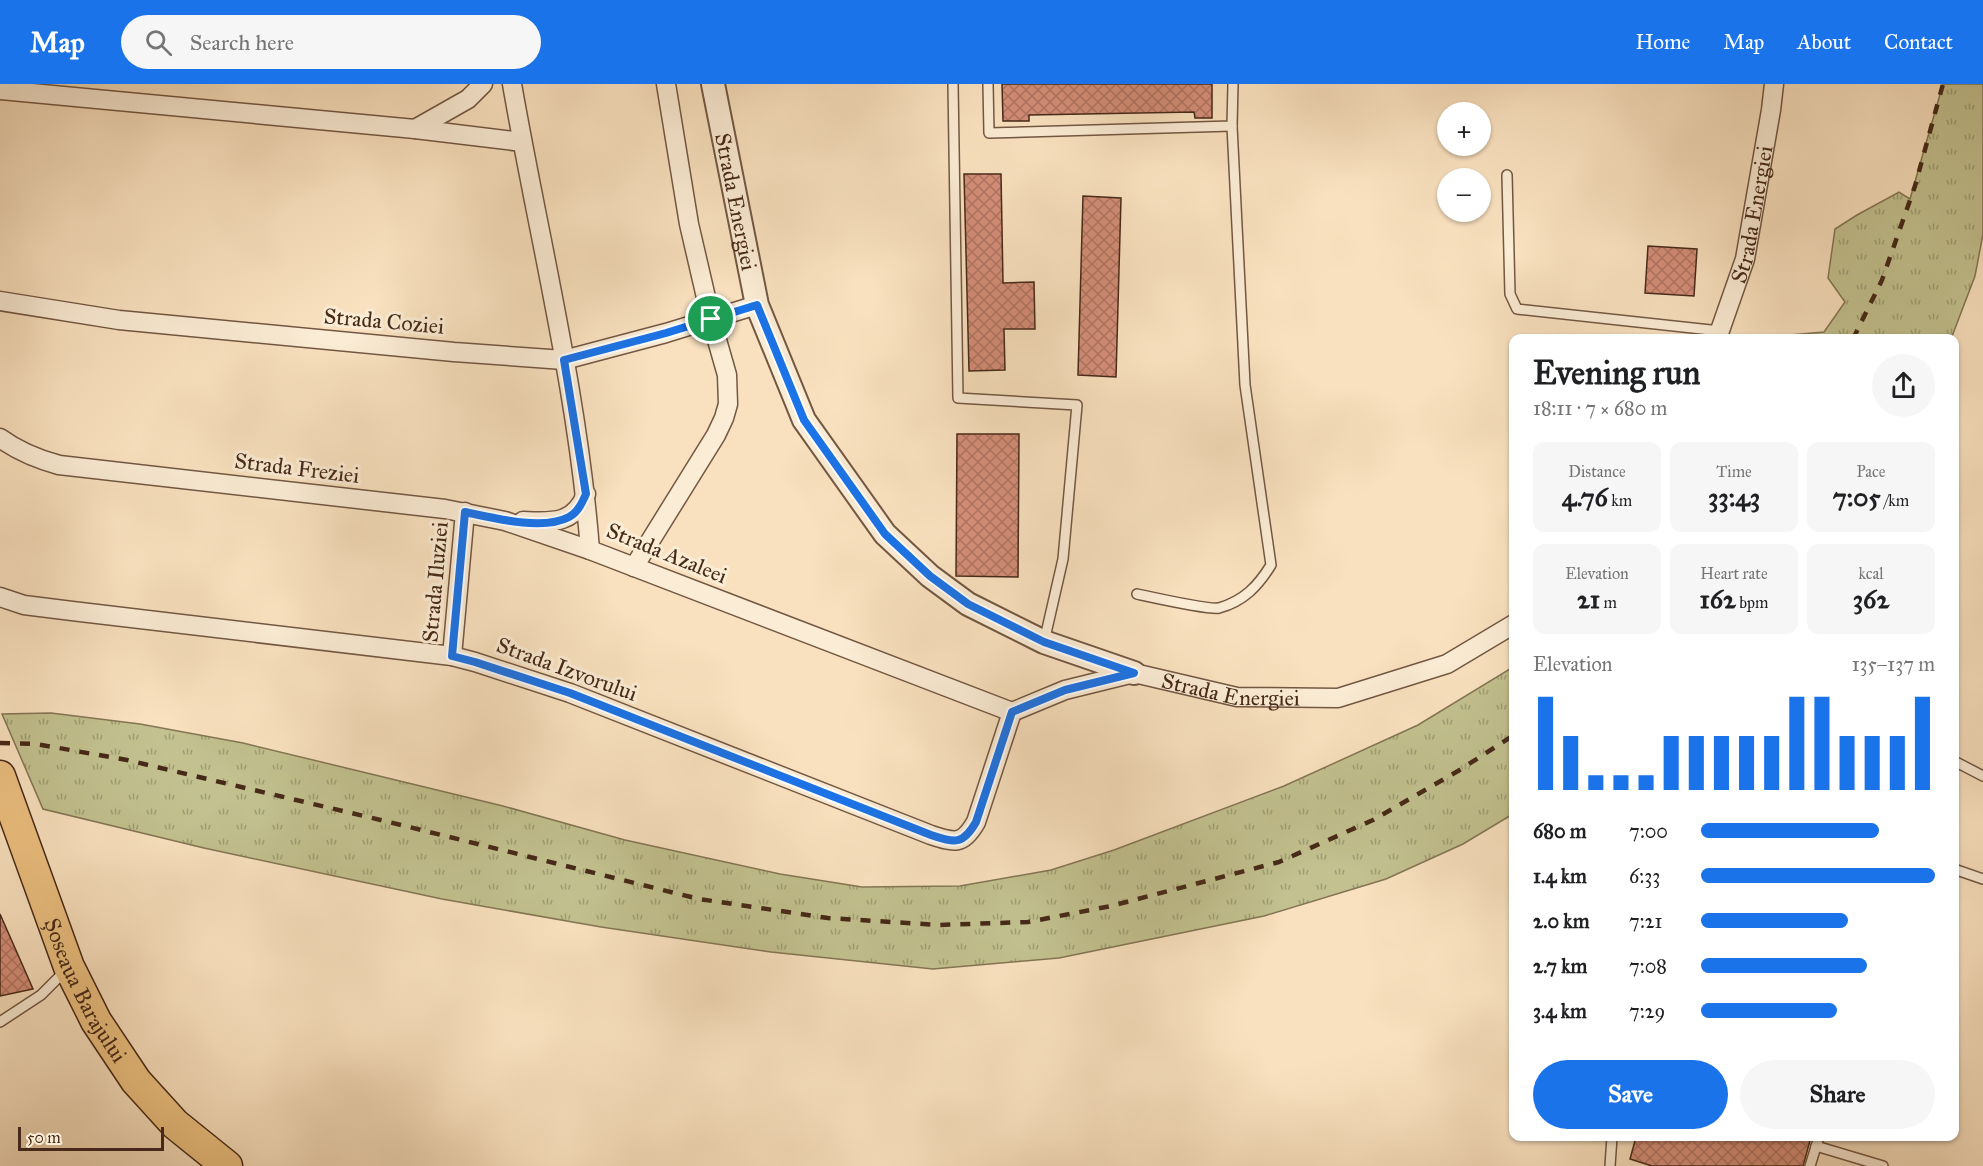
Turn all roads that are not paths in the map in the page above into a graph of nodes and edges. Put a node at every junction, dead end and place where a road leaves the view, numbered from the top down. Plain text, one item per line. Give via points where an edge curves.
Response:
1 (483, 84) edge
2 (512, 84) edge
3 (666, 84) edge
4 (713, 84) edge
5 (953, 84) edge
6 (988, 84) edge
7 (1233, 84) edge
8 (1774, 84) edge
9 (0, 90) edge
10 (113, 92) edge
11 (1232, 126) junction
12 (415, 129) junction
13 (522, 142) junction
14 (1507, 175) dead end
15 (0, 301) edge
16 (757, 305) junction
17 (0, 311) edge
18 (0, 318) edge
19 (711, 319) junction
20 (1711, 334) edge
21 (1719, 334) edge
22 (564, 360) junction
23 (0, 438) edge
24 (586, 494) junction
25 (465, 512) junction
26 (505, 521) junction
27 (590, 550) junction
28 (634, 567) junction
29 (1137, 594) dead end
30 (0, 597) edge
31 (1509, 627) edge
32 (1044, 642) junction
33 (452, 656) junction
34 (1134, 673) junction
35 (1012, 712) junction
36 (1959, 763) edge
37 (0, 776) edge
38 (1983, 776) edge
39 (1959, 871) edge
40 (1983, 879) edge
41 (69, 967) junction
42 (0, 1022) edge
43 (1612, 1141) edge
44 (1817, 1142) edge
45 (227, 1166) edge
46 (1610, 1166) edge
47 (1810, 1166) edge
48 (1883, 1166) edge

1 - 12 street via 468,99
2 - 13 street, Strada Azaleei
3 - 19 street via 689,224
4 - 16 street, Strada Energiei
5 - 32 lane via 958,398 1077,405 1063,559
6 - 11 lane via 989,133
7 - 11 lane
8 - 21 street, Strada Energiei via 1745,259
9 - 10 street
10 - 12 street
11 - 29 lane via 1245,385 1271,565 1246,596 1217,609
12 - 13 street
13 - 22 street, Strada Azaleei
14 - 20 lane via 1510,294 1517,309
15 - 22 street, Strada Coziei via 119,320
16 - 19 street, Strada Coziei
16 - 32 street, Strada Energiei via 804,420 885,534 930,576 968,604
17 - 18 street
19 - 22 street, Strada Coziei
19 - 28 street via 729,389 724,418
22 - 24 street, Strada Azaleei
23 - 25 street, Strada Freziei via 15,450 59,465
24 - 26 street via 569,517 542,522
24 - 27 street, Strada Azaleei
25 - 26 street, Strada Freziei
25 - 33 street, Strada Iluziei
26 - 27 street, Strada Freziei
27 - 28 street, Strada Azaleei
28 - 35 street, Strada Azaleei
30 - 33 street, Strada Izvorului via 72,611
31 - 34 street, Strada Energiei via 1447,664 1338,698 1237,697
32 - 34 street, Strada Energiei
33 - 35 street, Strada Izvorului via 570,693 931,835 957,840 968,836 976,822
34 - 35 street via 1065,690
36 - 38 lane
37 - 41 highway, Șoseaua Barajului
39 - 40 lane
41 - 42 lane via 41,995
41 - 45 highway, Șoseaua Barajului via 96,1021 136,1081 175,1124
43 - 46 lane
44 - 47 lane
44 - 48 lane

